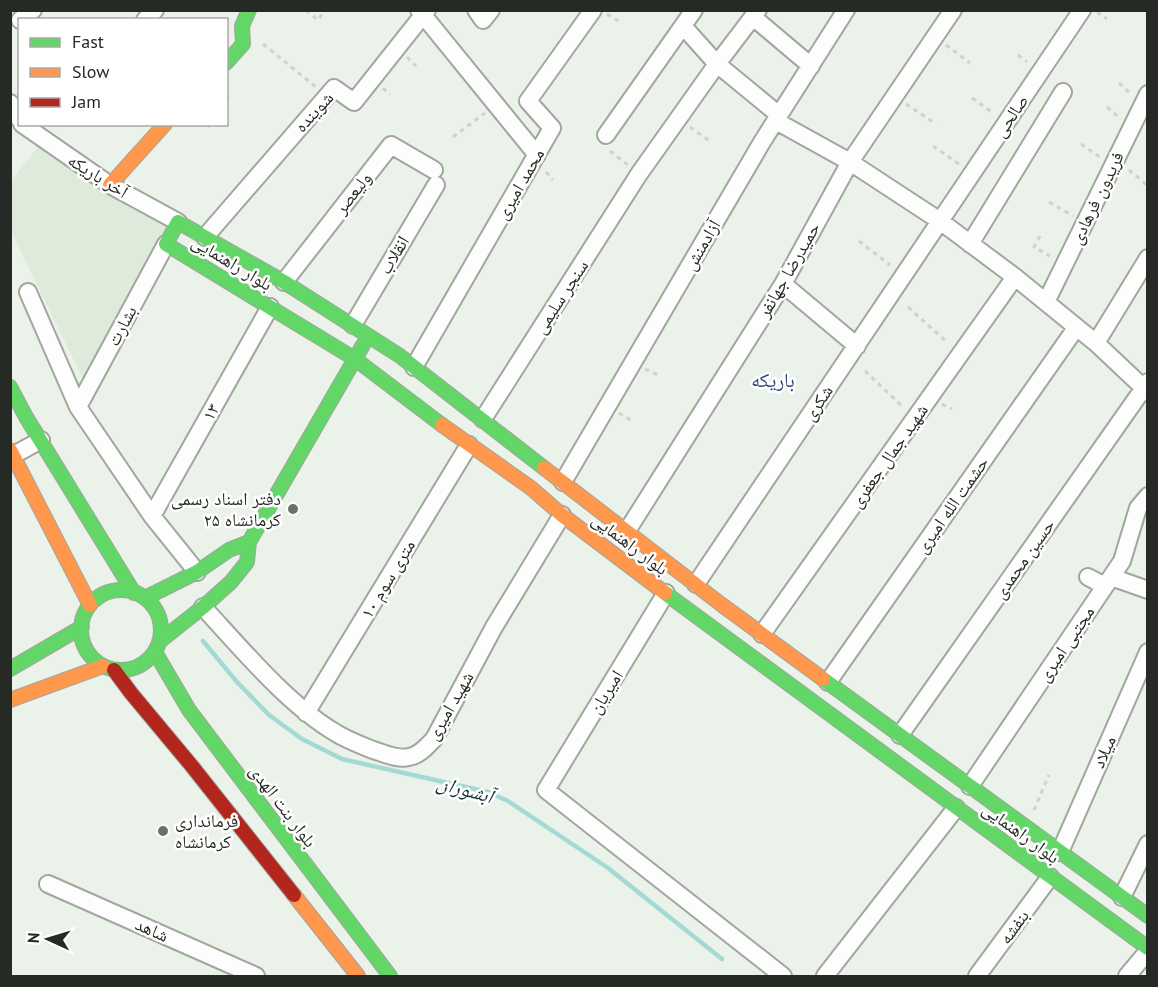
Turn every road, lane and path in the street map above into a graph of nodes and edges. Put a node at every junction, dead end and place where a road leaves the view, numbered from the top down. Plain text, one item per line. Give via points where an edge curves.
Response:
1 (249, 10) edge
2 (306, 10) edge
3 (325, 10) edge
4 (476, 10) edge
5 (491, 10) edge
6 (593, 10) edge
7 (601, 10) edge
8 (694, 10) edge
9 (846, 10) edge
10 (953, 10) edge
11 (1082, 10) edge
12 (1095, 10) edge
13 (423, 12) edge
14 (755, 14) edge
15 (1107, 19) dead end
16 (620, 22) dead end
17 (242, 26) junction
18 (683, 26) junction
19 (935, 37) junction
20 (228, 61) edge
21 (970, 63) dead end
22 (717, 64) junction
23 (811, 66) junction
24 (1063, 92) dead end
25 (1148, 94) edge
26 (326, 96) junction
27 (895, 97) junction
28 (972, 98) dead end
29 (10, 103) edge
30 (496, 105) junction
31 (18, 117) edge
32 (777, 118) junction
33 (678, 119) junction
34 (1007, 122) junction
35 (936, 124) dead end
36 (25, 126) edge
37 (163, 126) edge
38 (208, 126) edge
39 (211, 128) dead end
40 (606, 135) joint
41 (453, 137) dead end
42 (711, 142) dead end
43 (1081, 144) dead end
44 (933, 146) dead end
45 (537, 155) junction
46 (850, 162) junction
47 (1114, 162) junction
48 (639, 174) junction
49 (972, 174) junction
50 (435, 178) joint
51 (110, 185) junction
52 (1148, 186) edge
53 (1049, 202) dead end
54 (940, 221) junction
55 (178, 222) junction
56 (1085, 222) junction
57 (1040, 236) dead end
58 (205, 237) junction
59 (859, 241) dead end
60 (970, 243) junction
61 (165, 244) junction
62 (1147, 258) edge
63 (1064, 265) junction
64 (904, 276) junction
65 (1015, 278) junction
66 (284, 282) junction
67 (783, 284) junction
68 (28, 292) dead end
69 (1046, 302) junction
70 (270, 307) junction
71 (908, 307) dead end
72 (353, 325) junction
73 (1076, 328) junction
74 (369, 335) junction
75 (1096, 343) junction
76 (857, 346) junction
77 (961, 354) junction
78 (355, 359) junction
79 (414, 367) junction
80 (865, 371) dead end
81 (10, 387) edge
82 (1146, 387) edge
83 (78, 407) junction
84 (915, 418) junction
85 (483, 419) junction
86 (41, 440) junction
87 (469, 445) junction
88 (11, 454) edge
89 (563, 482) junction
90 (1148, 496) edge
91 (562, 515) junction
92 (152, 516) junction
93 (627, 531) junction
94 (249, 542) junction
95 (197, 572) junction
96 (1088, 577) dead end
97 (1108, 582) junction
98 (696, 584) junction
99 (1148, 590) edge
100 (666, 593) junction
101 (139, 595) junction
102 (90, 605) junction
103 (203, 607) junction
104 (82, 627) junction
105 (762, 634) junction
106 (157, 646) junction
107 (1148, 652) edge
108 (108, 668) junction
109 (10, 669) edge
110 (828, 682) junction
111 (10, 700) edge
112 (306, 713) junction
113 (900, 735) junction
114 (1049, 775) dead end
115 (970, 786) junction
116 (956, 807) junction
117 (1027, 828) junction
118 (1148, 844) edge
119 (1060, 852) junction
120 (1050, 877) junction
121 (48, 884) dead end
122 (1122, 897) junction
123 (1148, 916) edge
124 (1148, 949) edge
125 (256, 976) edge
126 (358, 976) edge
127 (390, 976) edge
128 (783, 976) edge
129 (825, 976) edge
130 (977, 976) edge
131 (1127, 976) edge

1 - 17 main road
2 - 3 path via 318,20
4 - 5 street via 483,20
6 - 45 street, محمد امیری via 528,101 552,128
7 - 16 path
8 - 18 street
9 - 23 street, آزادمنش
10 - 19 street, حمیدرضا جهانفر
11 - 34 street, صالحی
12 - 15 path
13 - 26 street, شوینده via 354,102 334,88
13 - 30 street, شوینده
14 - 22 street, سنجر سلیمی
14 - 23 street
17 - 20 main road via 243,44
17 - 26 path
18 - 22 street
18 - 40 street
19 - 21 path
19 - 27 street, حمیدرضا جهانفر
22 - 32 street
22 - 33 street, سنجر سلیمی
23 - 32 street, آزادمنش
24 - 60 street
25 - 47 street, فریدون فرهادی
26 - 58 street, شوینده
27 - 35 path
27 - 46 street, حمیدرضا جهانفر
28 - 34 path
29 - 31 street, آخر باریکه
30 - 41 path
30 - 45 street, شوینده
32 - 46 street
32 - 89 street, آزادمنش
33 - 42 path
33 - 48 street, سنجر سلیمی
34 - 49 street, صالحی
36 - 51 street, آخر باریکه
37 - 51 main road
38 - 39 path
40 - 48 path via 600,143
43 - 47 path
44 - 49 path
45 - 79 street, محمد امیری
46 - 54 street
46 - 67 street, حمیدرضا جهانفر
47 - 52 path
47 - 56 street, فریدون فرهادی
48 - 85 street, سنجر سلیمی
49 - 54 street, صالحی
50 - 66 street, ولیعصر via 391,145
50 - 72 street, انقلاب
51 - 55 street, آخر باریکه
53 - 56 path
54 - 60 street
54 - 64 street, شکری
55 - 58 main road, بلوار راهنمایی
55 - 61 main road, بلوار راهنمایی
56 - 63 street, فریدون فرهادی
57 - 63 path via 1035,247
58 - 66 main road, بلوار راهنمایی
59 - 64 path
60 - 65 street
61 - 70 main road, بلوار راهنمایی
61 - 83 street, بشارت
62 - 75 street
63 - 69 street, فریدون فرهادی
64 - 76 street, شکری
65 - 69 street
65 - 77 street, شهید جمال جعفری
66 - 72 main road, بلوار راهنمایی
67 - 76 street
67 - 93 street, حمیدرضا جهانفر
68 - 83 street
69 - 73 street
70 - 78 main road, بلوار راهنمایی
70 - 92 street, ۱۳
71 - 77 path
72 - 74 main road, بلوار راهنمایی
73 - 75 street
73 - 110 street, حشمت الله امیری
74 - 78 main road
74 - 79 main road, بلوار راهنمایی
75 - 82 street
76 - 98 street, شکری
77 - 84 street, شهید جمال جعفری
78 - 87 main road, بلوار راهنمایی
78 - 94 main road
79 - 85 main road, بلوار راهنمایی
80 - 84 path
81 - 86 main road
82 - 113 street, حسین محمدی
83 - 92 street
84 - 105 street, شهید جمال جعفری
85 - 89 main road, بلوار راهنمایی
86 - 88 street
86 - 101 main road
87 - 91 main road, بلوار راهنمایی
87 - 112 street, ۱۰ متری سوم
88 - 102 main road
89 - 93 main road, بلوار راهنمایی
90 - 97 street, مجتبی امیری via 1138,507 1122,561
91 - 100 main road, بلوار راهنمایی
91 - 112 street, شهید امیری via 494,627 434,739 422,751 406,758 391,756 337,734
92 - 95 street
93 - 98 main road, بلوار راهنمایی
94 - 95 main road
94 - 103 main road via 247,562
95 - 101 main road
96 - 97 street
97 - 99 street
97 - 115 street, مجتبی امیری
98 - 105 main road, بلوار راهنمایی
100 - 116 main road, بلوار راهنمایی
100 - 128 street, امیریان via 546,790
101 - 102 main road via 110,592
101 - 106 main road via 159,617
102 - 104 main road
103 - 106 main road
103 - 112 street, شهید امیری
104 - 108 main road via 86,650
104 - 109 main road
105 - 110 main road, بلوار راهنمایی
106 - 108 main road via 147,661 137,667
106 - 127 main road, بلوار بنت الهدی via 189,710
107 - 119 street, میلاد
108 - 111 main road
108 - 126 main road via 191,765
110 - 113 main road, بلوار راهنمایی
113 - 115 main road, بلوار راهنمایی
114 - 117 path
115 - 117 main road, بلوار راهنمایی
116 - 120 main road, بلوار راهنمایی
116 - 129 street
117 - 119 main road, بلوار راهنمایی
118 - 122 street
119 - 122 main road, بلوار راهنمایی
120 - 124 main road, بلوار راهنمایی
120 - 130 street, بنفشه
121 - 125 street, شاهد
122 - 123 main road, بلوار راهنمایی
124 - 131 street

